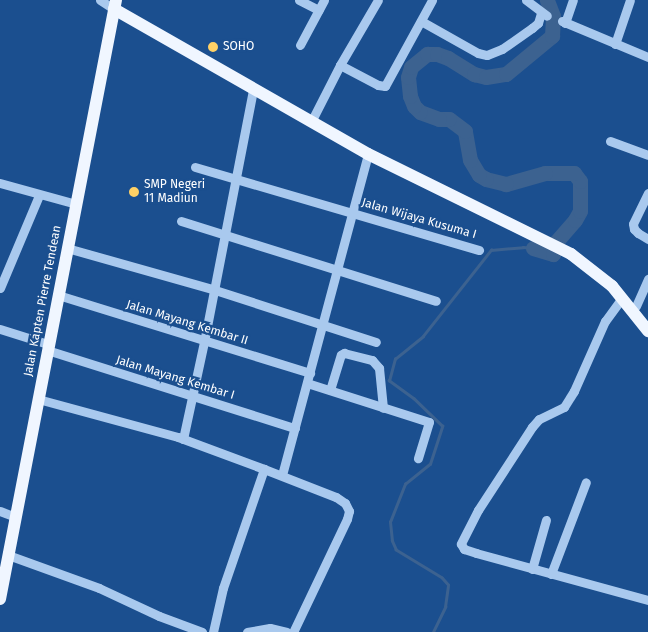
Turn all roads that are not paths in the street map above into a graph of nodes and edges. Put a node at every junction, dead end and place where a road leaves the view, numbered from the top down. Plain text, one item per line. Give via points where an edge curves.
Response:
1 (100, 0) edge
2 (299, 0) edge
3 (324, 0) edge
4 (378, 0) edge
5 (432, 0) edge
6 (526, 0) edge
7 (573, 0) edge
8 (630, 0) edge
9 (115, 4) edge
10 (319, 10) junction
11 (421, 21) junction
12 (615, 44) junction
13 (300, 45) dead end
14 (648, 57) edge
15 (340, 65) junction
16 (253, 90) junction
17 (311, 122) junction
18 (610, 141) dead end
19 (368, 154) junction
20 (648, 156) edge
21 (195, 167) dead end
22 (236, 177) junction
23 (0, 184) edge
24 (648, 193) edge
25 (39, 195) junction
26 (76, 204) junction
27 (352, 213) junction
28 (181, 221) dead end
29 (224, 236) junction
30 (648, 239) edge
31 (67, 248) junction
32 (479, 250) dead end
33 (4, 266) edge
34 (338, 269) junction
35 (648, 279) edge
36 (0, 288) edge
37 (215, 290) junction
38 (58, 295) junction
39 (622, 298) junction
40 (436, 301) dead end
41 (636, 306) dead end
42 (324, 326) junction
43 (0, 329) edge
44 (648, 330) edge
45 (204, 342) junction
46 (376, 342) dead end
47 (48, 347) junction
48 (310, 373) junction
49 (307, 383) junction
50 (330, 390) junction
51 (192, 396) junction
52 (38, 399) junction
53 (384, 408) junction
54 (295, 428) junction
55 (183, 438) junction
56 (418, 458) dead end
57 (264, 469) junction
58 (282, 475) junction
59 (586, 482) dead end
60 (0, 511) edge
61 (16, 517) junction
62 (546, 520) dead end
63 (8, 555) junction
64 (532, 568) junction
65 (551, 574) junction
66 (0, 599) edge
67 (648, 600) edge
68 (202, 632) edge
69 (213, 632) edge
70 (247, 632) edge
71 (287, 632) edge
72 (293, 632) edge

1 - 9 street
2 - 10 street
3 - 10 street
4 - 15 street
5 - 11 street
6 - 11 street via 544,15 532,28 487,55 478,54
7 - 12 street via 563,22
8 - 12 street
9 - 16 main road
9 - 26 main road, Jalan Kapten Pierre Tendean
10 - 13 street
11 - 15 street via 384,87
12 - 14 street
15 - 17 street
16 - 17 main road
16 - 22 street
17 - 19 main road
18 - 20 street
19 - 27 street
19 - 39 main road via 570,254 595,271
21 - 22 street, Jalan Wijaya Kusuma I
22 - 27 street, Jalan Wijaya Kusuma I
22 - 29 street
23 - 25 street
24 - 30 street via 633,224 638,234
25 - 26 street
25 - 33 street
26 - 31 main road, Jalan Kapten Pierre Tendean
27 - 32 street, Jalan Wijaya Kusuma I
27 - 34 street
28 - 29 street
29 - 34 street
29 - 37 street
31 - 37 street
31 - 38 main road, Jalan Kapten Pierre Tendean
33 - 36 street
34 - 40 street
34 - 42 street
35 - 41 street
37 - 42 street
37 - 45 street
38 - 45 street, Jalan Mayang Kembar II
38 - 47 main road, Jalan Kapten Pierre Tendean
39 - 44 main road
39 - 64 street via 606,321 564,407 540,419 532,427 461,542 464,550
42 - 46 street
42 - 48 street
43 - 47 street, Jalan Mayang Kembar I
45 - 48 street, Jalan Mayang Kembar II
45 - 51 street
47 - 51 street, Jalan Mayang Kembar I
47 - 52 main road, Jalan Kapten Pierre Tendean
48 - 49 street
49 - 50 street
49 - 54 street
50 - 53 street
50 - 53 street via 341,354 372,360 379,368
51 - 54 street, Jalan Mayang Kembar I
51 - 55 street
52 - 55 street
52 - 61 main road, Jalan Kapten Pierre Tendean
53 - 56 street via 429,422
54 - 58 street
55 - 57 street
57 - 58 street
57 - 69 street via 222,588
58 - 72 street via 342,500 349,511
59 - 65 street
60 - 61 street
61 - 63 main road, Jalan Kapten Pierre Tendean
62 - 64 street
63 - 66 main road, Jalan Kapten Pierre Tendean
63 - 68 street via 99,588
64 - 65 street
65 - 67 street
70 - 71 street via 270,628

